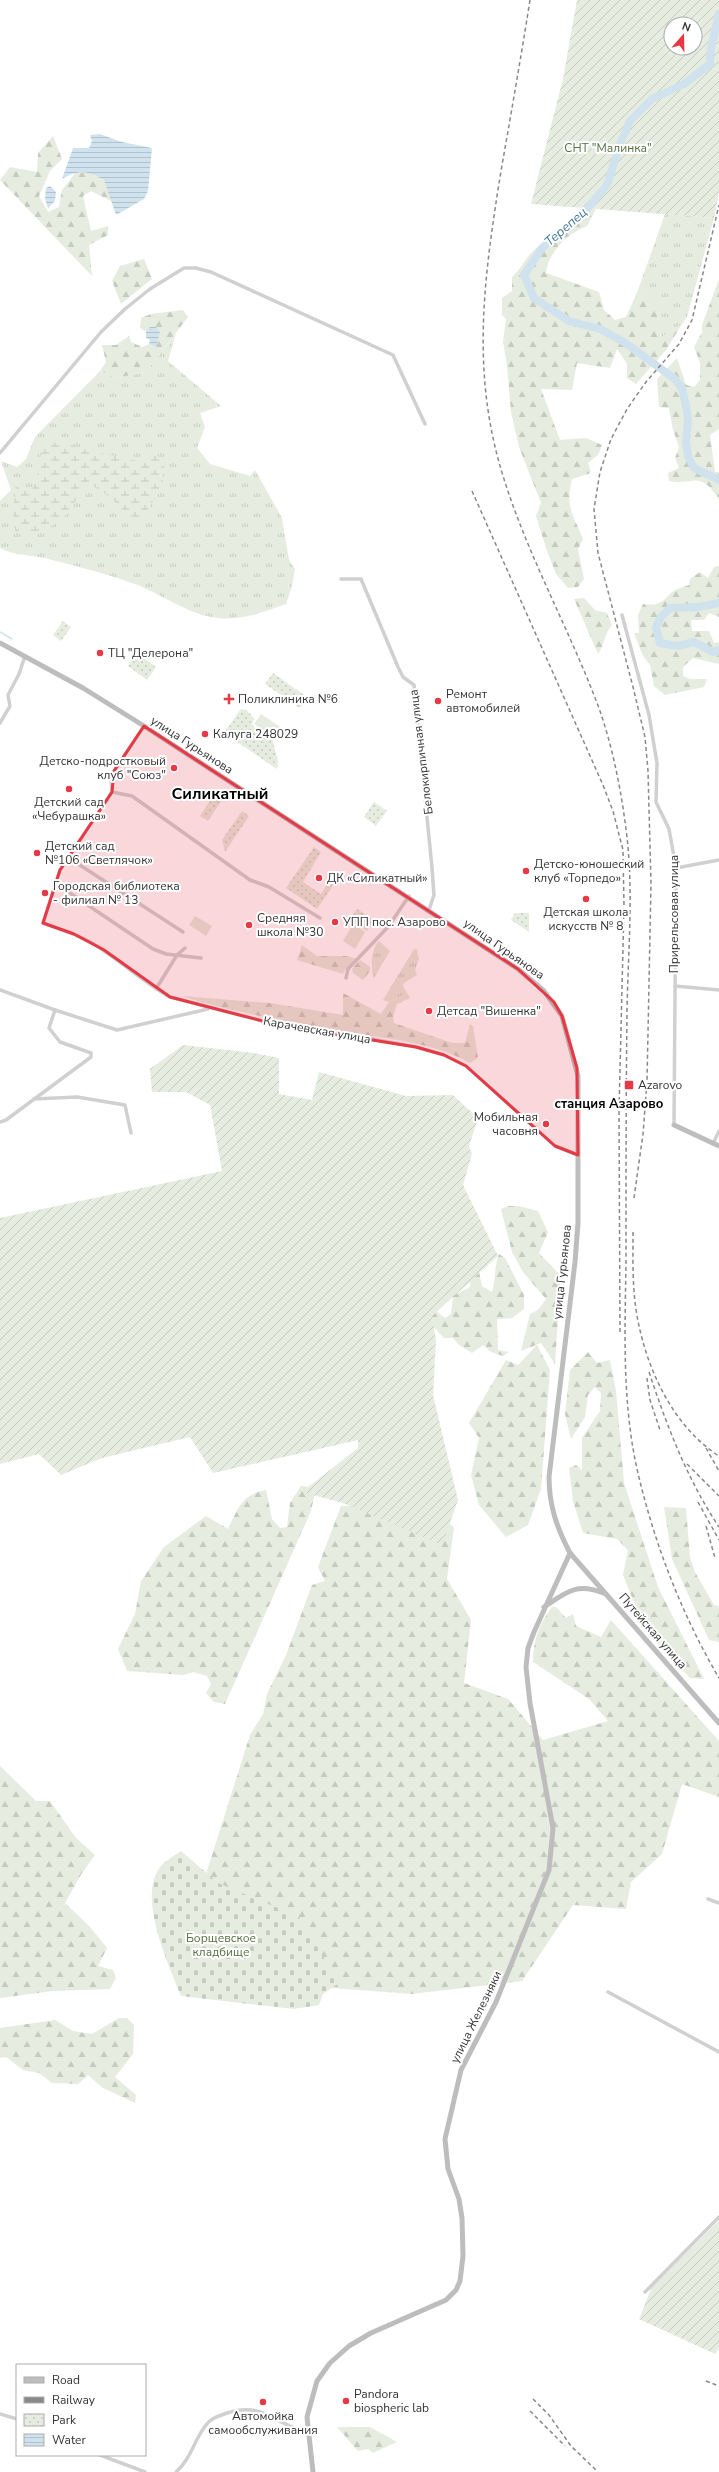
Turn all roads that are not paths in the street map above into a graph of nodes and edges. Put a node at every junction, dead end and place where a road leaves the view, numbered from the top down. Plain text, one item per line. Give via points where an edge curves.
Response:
1 (425, 424) dead end
2 (0, 453) edge
3 (341, 579) dead end
4 (622, 615) dead end
5 (0, 643) edge
6 (25, 656) junction
7 (0, 723) edge
8 (144, 726) junction
9 (112, 792) junction
10 (70, 858) junction
11 (719, 860) edge
12 (676, 868) junction
13 (56, 883) junction
14 (408, 896) junction
15 (429, 910) junction
16 (320, 918) dead end
17 (183, 932) dead end
18 (185, 948) dead end
19 (178, 955) junction
20 (201, 958) dead end
21 (346, 978) dead end
22 (675, 986) junction
23 (0, 990) edge
24 (156, 990) junction
25 (719, 990) edge
26 (210, 1009) junction
27 (54, 1010) junction
28 (33, 1099) junction
29 (0, 1122) edge
30 (674, 1125) joint
31 (719, 1131) edge
32 (131, 1133) dead end
33 (713, 1144) junction
34 (719, 1146) edge
35 (578, 1155) junction
36 (570, 1553) junction
37 (608, 1595) junction
38 (544, 1607) junction
39 (719, 1723) edge
40 (708, 1899) dead end
41 (719, 1903) edge
42 (608, 1992) dead end
43 (719, 2052) edge
44 (719, 2217) edge
45 (645, 2292) dead end
46 (0, 2414) edge
47 (16, 2419) edge
48 (308, 2433) junction
49 (103, 2456) edge
50 (145, 2472) edge
51 (176, 2472) edge
52 (313, 2472) edge

1 - 2 street via 393,355 211,272 184,268 150,288 101,332
3 - 15 street, Белокирпичная улица via 361,579 403,677 414,685 434,896
4 - 12 street, Прирельсовая улица via 649,715 657,763 656,802 669,829
5 - 6 street, улица Гурьянова
6 - 7 street via 8,695 10,706
6 - 8 street, улица Гурьянова via 84,688
8 - 9 street via 114,770 111,779
8 - 14 street, улица Гурьянова
9 - 10 street
9 - 16 street via 132,796 250,880 269,887
10 - 13 street via 60,870
10 - 17 street
11 - 12 street
12 - 22 street, Прирельсовая улица
13 - 19 street via 153,949
13 - 24 street, Карачевская улица via 42,923 74,934 104,950
14 - 15 street, улица Гурьянова
14 - 21 street via 388,927 348,969
15 - 35 street, улица Гурьянова via 537,983 557,1007 577,1068
18 - 19 street
19 - 20 street
19 - 24 street
22 - 25 street
22 - 30 street, Прирельсовая улица
23 - 27 street
24 - 26 street, Карачевская улица
26 - 27 street via 118,1030
26 - 35 street, Карачевская улица via 278,1025 311,1028 416,1047 444,1055 466,1066 555,1146
27 - 28 street via 49,1028 60,1042 92,1053 91,1057
28 - 29 street
28 - 32 street via 77,1097 125,1105
30 - 33 street
31 - 33 street
33 - 34 street
35 - 36 street, улица Гурьянова via 575,1262 549,1477 549,1499
36 - 37 street, Путейская улица
36 - 38 street, улица Железняки
37 - 38 street via 592,1588 575,1588
37 - 39 street, Путейская улица
38 - 48 street, улица Железняки via 528,1648 526,1667 530,1704 553,1828 552,1858 496,2002 461,2070 448,2118 445,2139 448,2169 459,2199 463,2236 464,2256 460,2281 456,2290 446,2300 371,2333 349,2346 330,2363 317,2381 311,2399 307,2417
40 - 41 street
42 - 43 street
44 - 45 street
46 - 47 street
48 - 51 street via 256,2410 243,2408 215,2417 206,2425 188,2458
48 - 52 street, улица Железняки
49 - 50 street

